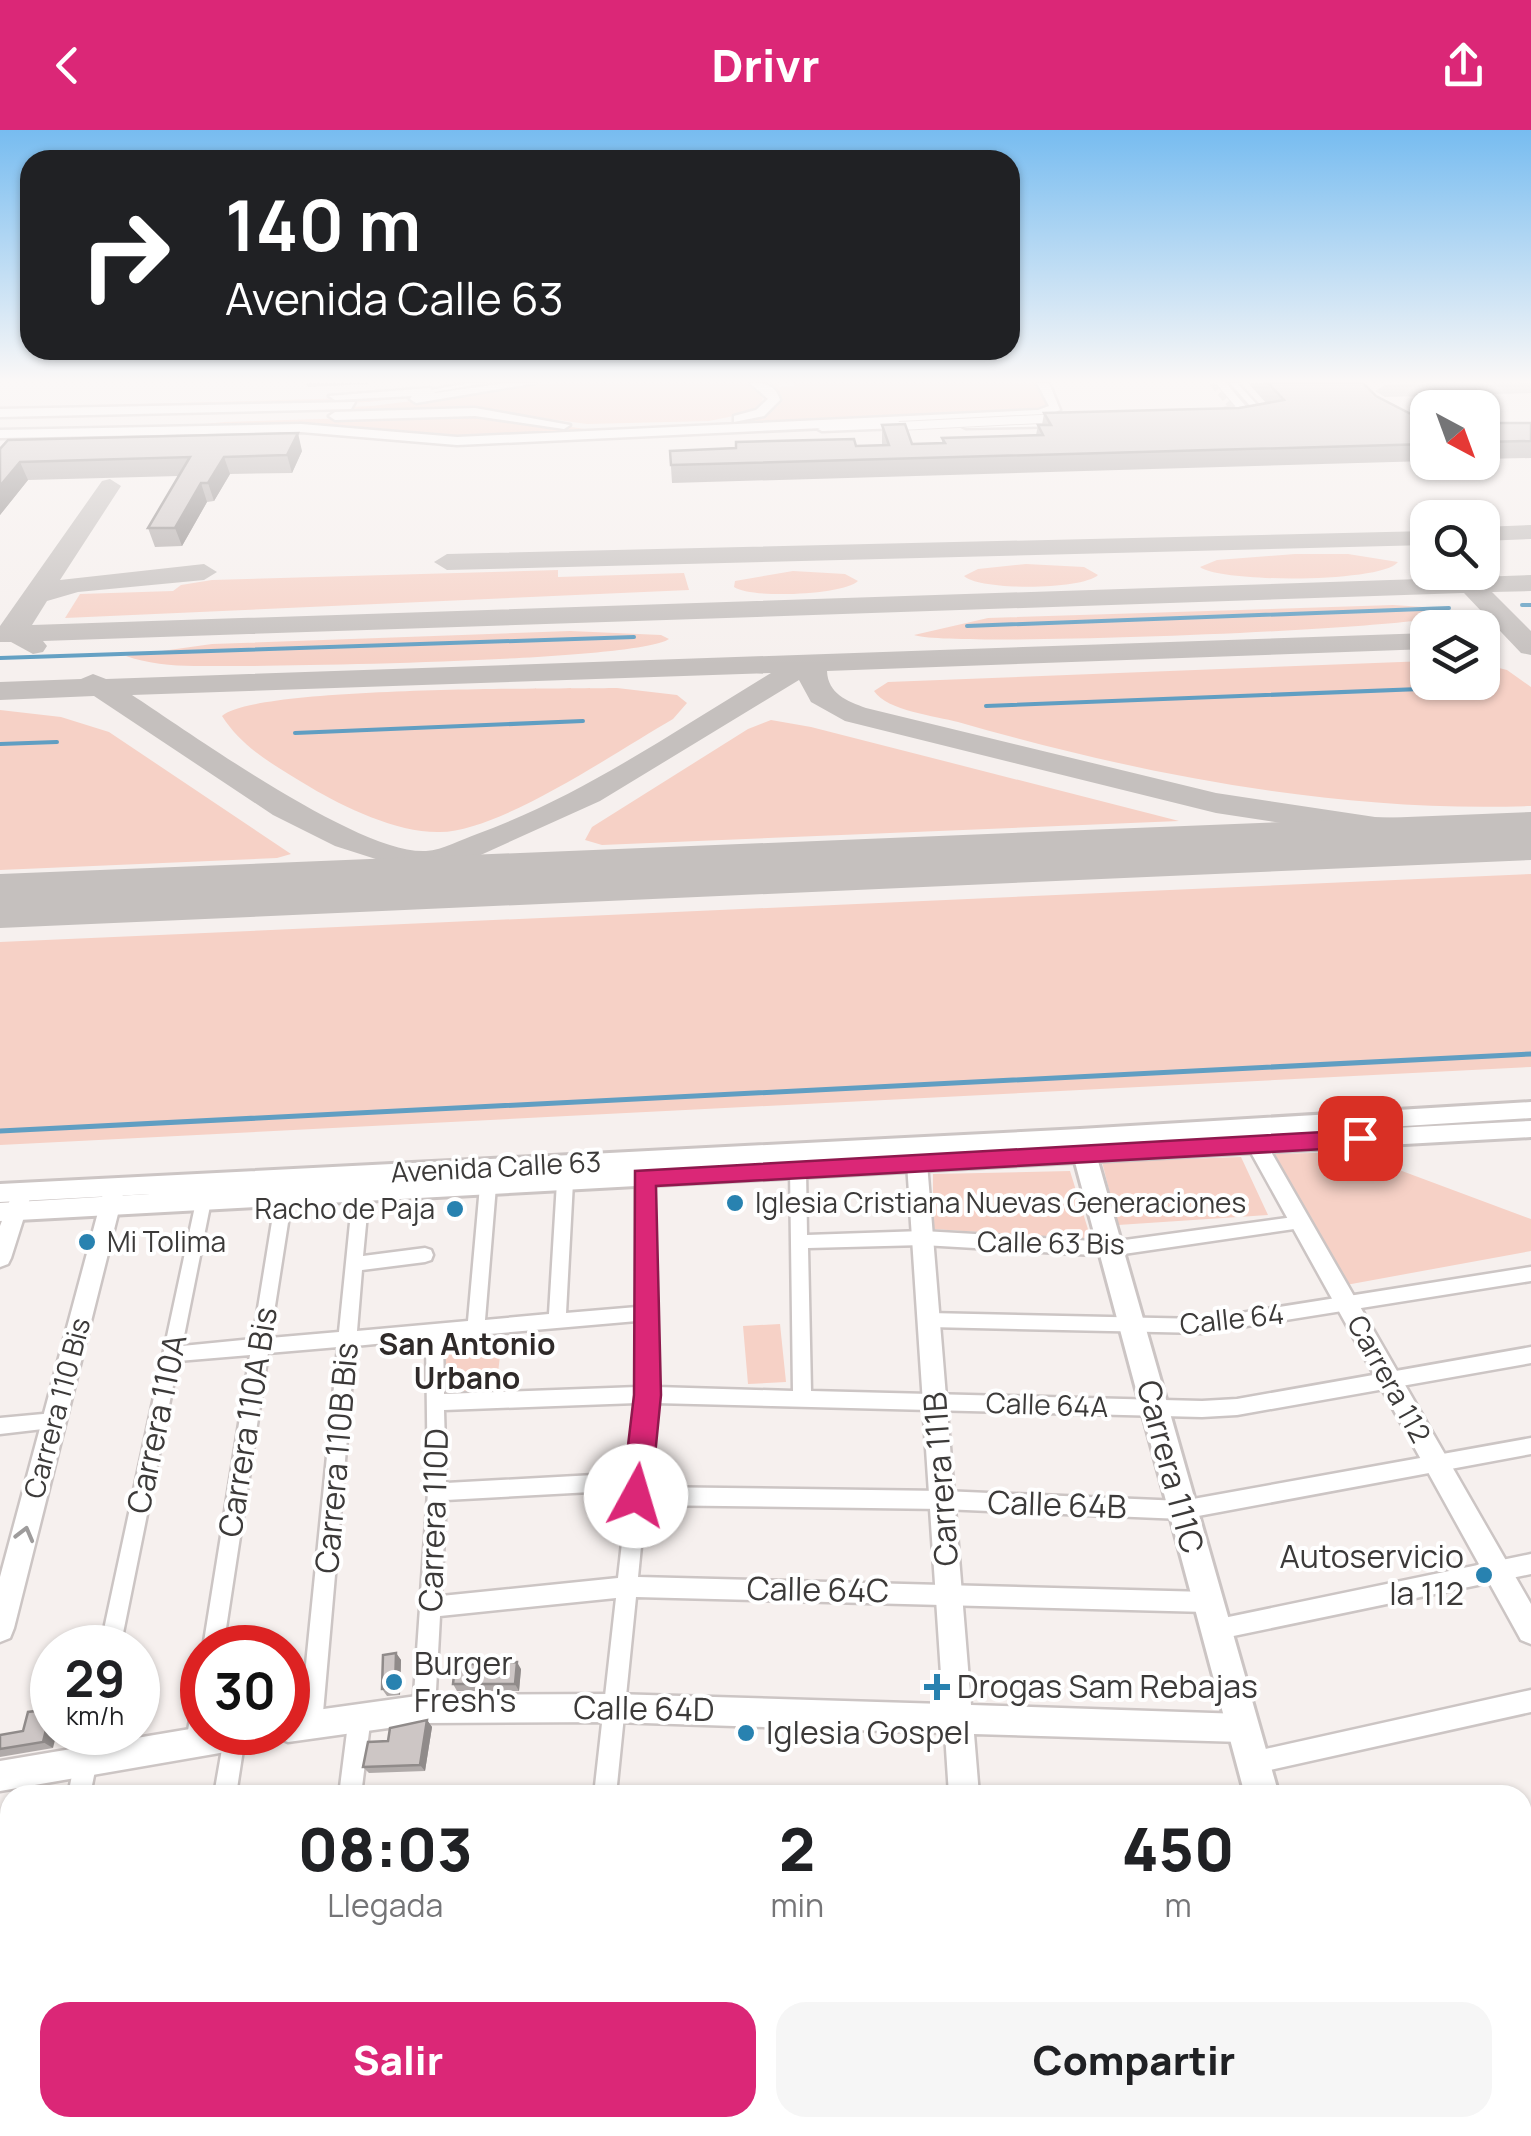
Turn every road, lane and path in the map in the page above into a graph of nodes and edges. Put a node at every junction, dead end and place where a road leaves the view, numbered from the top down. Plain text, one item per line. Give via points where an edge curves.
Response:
1 (1531, 1110) edge
2 (1531, 1129) edge
3 (1252, 1136) junction
4 (1082, 1146) junction
5 (917, 1163) junction
6 (798, 1170) junction
7 (644, 1178) junction
8 (564, 1182) junction
9 (488, 1186) junction
10 (362, 1192) junction
11 (112, 1197) junction
12 (284, 1197) junction
13 (203, 1201) junction
14 (9, 1202) edge
15 (1301, 1222) junction
16 (923, 1238) junction
17 (800, 1242) junction
18 (1110, 1249) junction
19 (426, 1256) dead end
20 (0, 1258) edge
21 (353, 1264) junction
22 (1531, 1274) edge
23 (1347, 1304) junction
24 (646, 1312) junction
25 (558, 1320) junction
26 (929, 1320) junction
27 (476, 1328) junction
28 (1132, 1328) junction
29 (434, 1331) junction
30 (349, 1339) junction
31 (260, 1346) junction
32 (172, 1354) junction
33 (1531, 1355) edge
34 (1390, 1381) junction
35 (647, 1395) junction
36 (802, 1398) junction
37 (936, 1401) junction
38 (438, 1402) junction
39 (1154, 1408) junction
40 (54, 1421) junction
41 (0, 1426) edge
42 (1531, 1446) edge
43 (1437, 1463) junction
44 (637, 1489) junction
45 (437, 1492) junction
46 (943, 1500) junction
47 (1182, 1510) junction
48 (1531, 1564) edge
49 (1497, 1570) junction
50 (627, 1587) junction
51 (950, 1592) junction
52 (1207, 1602) junction
53 (431, 1607) junction
54 (115, 1625) edge
55 (217, 1625) edge
56 (0, 1628) edge
57 (1214, 1630) junction
58 (1531, 1630) edge
59 (310, 1641) edge
60 (1531, 1701) edge
61 (424, 1708) junction
62 (614, 1708) junction
63 (360, 1716) junction
64 (958, 1716) junction
65 (310, 1724) edge
66 (1242, 1728) junction
67 (180, 1735) edge
68 (87, 1755) edge
69 (240, 1755) edge
70 (86, 1762) junction
71 (1252, 1763) junction
72 (0, 1776) edge
73 (81, 1785) edge
74 (229, 1785) edge
75 (351, 1785) edge
76 (606, 1785) edge
77 (963, 1785) edge
78 (1259, 1785) edge

1 - 3 main road, Avenida Calle 63
2 - 3 main road, Avenida Calle 63
3 - 4 main road, Avenida Calle 63
3 - 15 street, Carrera 112
4 - 5 main road, Avenida Calle 63
4 - 11 main road, Avenida Calle 63
4 - 18 main road, Carrera 111C
5 - 6 main road, Avenida Calle 63
5 - 16 street, Carrera 111B
6 - 7 main road, Avenida Calle 63
6 - 17 street
7 - 8 main road, Avenida Calle 63
7 - 24 street
8 - 9 main road, Avenida Calle 63
8 - 25 street
9 - 10 main road, Avenida Calle 63
9 - 27 street
10 - 12 main road, Avenida Calle 63
10 - 21 street, Carrera 110B Bis
11 - 13 main road, Avenida Calle 63
11 - 14 main road, Avenida Calle 63
11 - 40 street, Carrera 110 Bis
12 - 13 main road, Avenida Calle 63
12 - 31 street, Carrera 110A Bis
13 - 32 street, Carrera 110A
14 - 20 street
15 - 18 street, Calle 63 Bis
15 - 23 street, Carrera 112
16 - 17 street, Calle 63 Bis
16 - 18 street, Calle 63 Bis
16 - 26 street, Carrera 111B
17 - 36 street
18 - 28 main road, Carrera 111C
19 - 21 street
21 - 30 street, Carrera 110B Bis
22 - 23 street, Calle 64
23 - 28 street, Calle 64 via 1203,1326
23 - 34 street, Carrera 112
24 - 25 street
24 - 35 street
25 - 27 street
26 - 28 street, Calle 64
26 - 37 street, Carrera 111B
27 - 29 street
28 - 39 main road, Carrera 111C
29 - 30 street
29 - 38 street, Carrera 110D
30 - 31 street
30 - 59 street, Carrera 110B Bis
31 - 32 street
31 - 55 street, Carrera 110A Bis
32 - 54 street, Carrera 110A
33 - 34 street, Calle 64A
34 - 39 street, Calle 64A via 1237,1407
34 - 43 street, Carrera 112
35 - 36 street, Calle 64A
35 - 38 street, Calle 64A
35 - 44 street
36 - 37 street, Calle 64A
37 - 39 street, Calle 64A
37 - 46 street, Carrera 111B
38 - 45 street, Carrera 110D
39 - 47 main road, Carrera 111C
40 - 41 street
56 -> 40 street, Carrera 110 Bis
42 - 43 street, Calle 64B
43 - 47 street, Calle 64B
43 - 49 street, Carrera 112
44 - 45 street, Calle 64B
44 - 46 street, Calle 64B
44 - 50 street
45 - 53 street, Carrera 110D
46 - 47 street, Calle 64B
46 - 51 street, Carrera 111B
47 - 52 main road, Carrera 111C
48 - 49 street
49 - 57 street
49 - 58 street, Carrera 112
50 - 51 street, Calle 64C
50 - 53 street, Calle 64C
50 - 62 street
51 - 52 street, Calle 64C
51 - 64 street, Carrera 111B
52 - 57 main road, Carrera 111C
53 - 61 street, Carrera 110D
57 - 66 main road, Carrera 111C
60 - 71 street
61 - 62 street, Calle 64D
61 - 63 street, Calle 64D
62 - 64 street, Calle 64D
62 - 76 street
63 - 65 street, Calle 64D
63 - 75 street
64 - 66 street, Calle 64D
64 - 77 street, Carrera 111B
66 - 71 main road, Carrera 111C
67 - 70 street
68 - 70 street
69 - 74 street
70 - 72 street
70 - 73 street
71 - 78 main road, Carrera 111C

